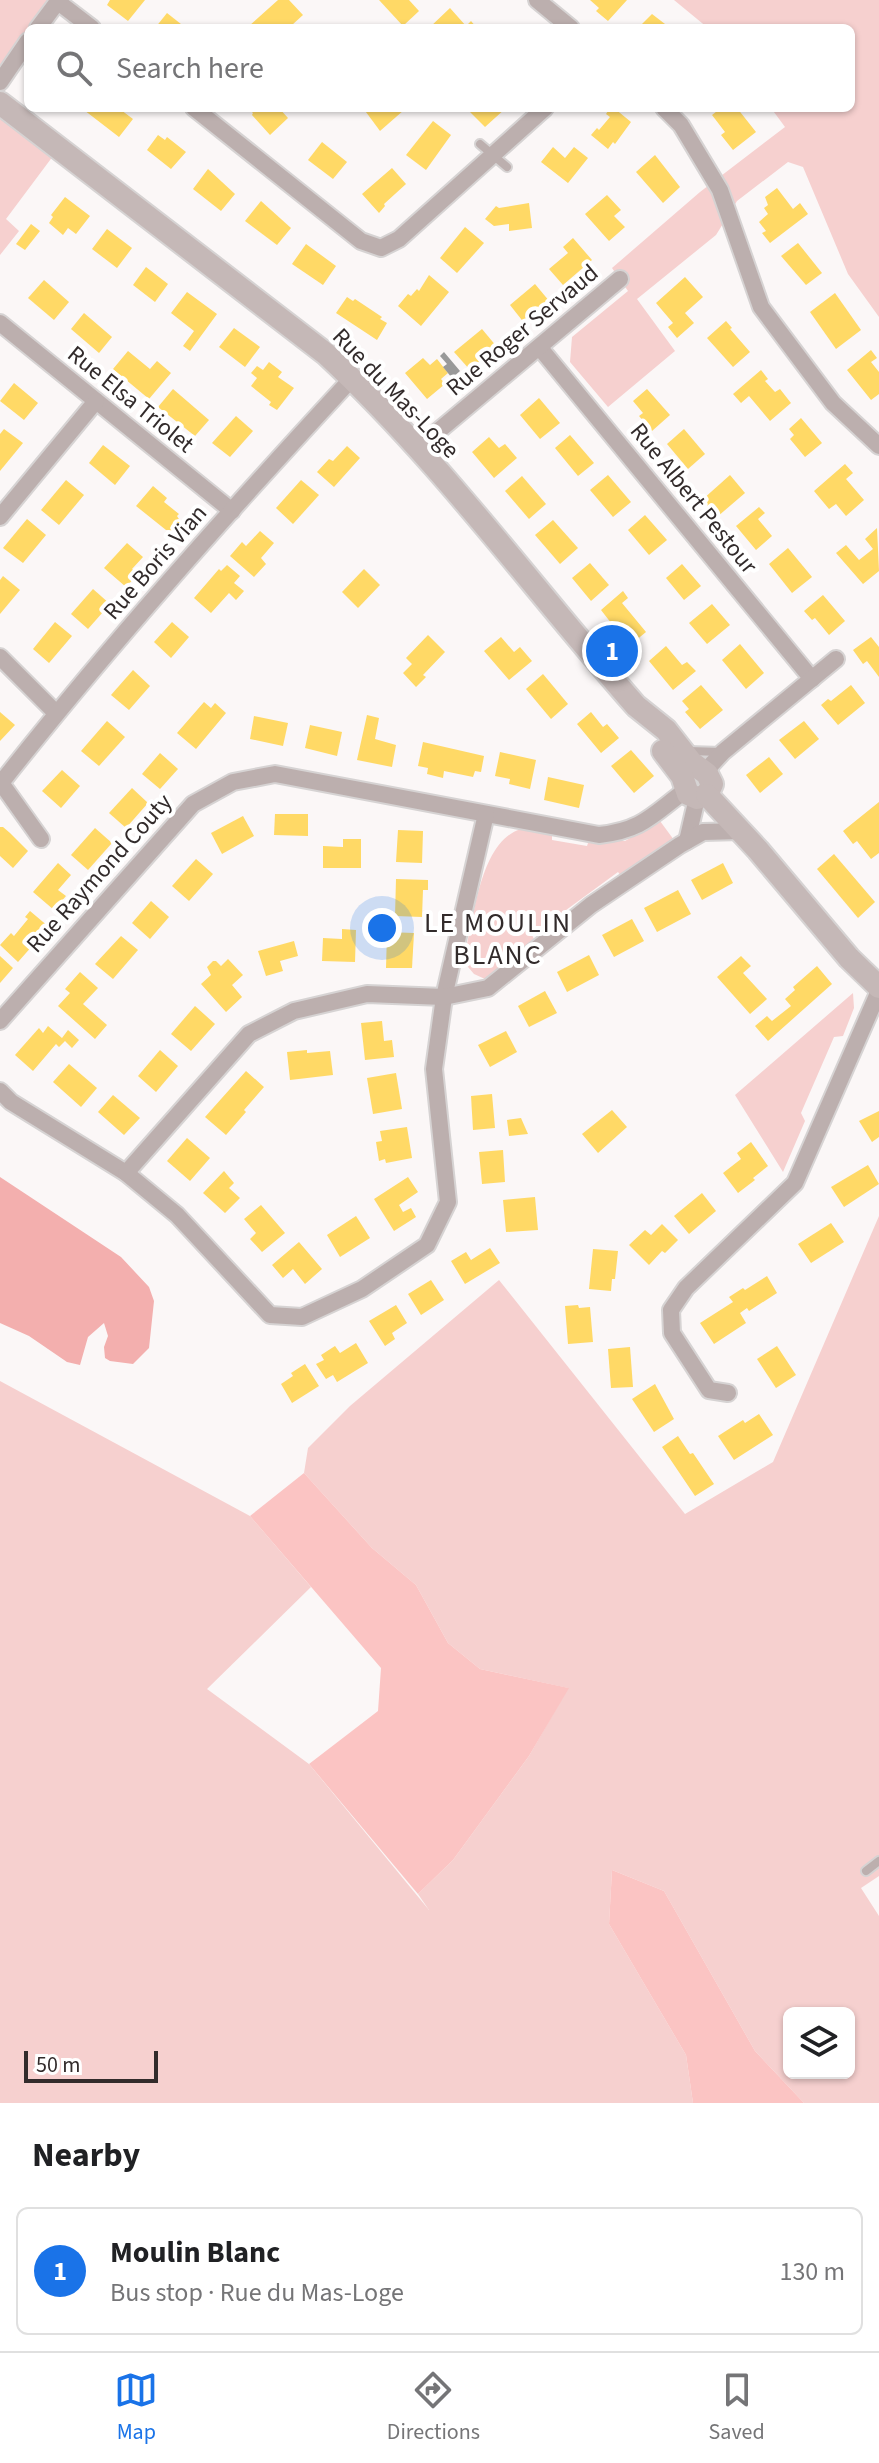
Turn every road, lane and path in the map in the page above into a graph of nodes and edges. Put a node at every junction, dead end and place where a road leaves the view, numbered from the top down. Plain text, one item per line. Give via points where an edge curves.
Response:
1 (537, 0) edge
2 (59, 1) edge
3 (41, 24) edge
4 (87, 24) edge
5 (566, 24) edge
6 (24, 47) edge
7 (0, 82) edge
8 (0, 103) edge
9 (199, 112) edge
10 (541, 112) edge
11 (668, 112) edge
12 (480, 144) dead end
13 (493, 155) junction
14 (507, 167) dead end
15 (620, 279) dead end
16 (0, 323) edge
17 (540, 348) junction
18 (354, 380) junction
19 (96, 401) junction
20 (879, 446) edge
21 (418, 448) junction
22 (232, 511) junction
23 (0, 517) edge
24 (0, 657) edge
25 (836, 659) dead end
26 (812, 679) junction
27 (636, 706) junction
28 (56, 713) junction
29 (682, 751) junction
30 (723, 752) junction
31 (0, 783) edge
32 (697, 785) junction
33 (486, 814) junction
34 (741, 831) junction
35 (41, 839) dead end
36 (687, 841) junction
37 (879, 989) edge
38 (444, 997) junction
39 (0, 1021) edge
40 (0, 1091) edge
41 (126, 1173) junction
42 (728, 1393) dead end
43 (879, 1861) edge
44 (866, 1871) dead end

1 - 5 street
2 - 3 street
2 - 4 street
6 - 7 street
8 - 18 main road, Rue du Mas-Loge
9 - 13 street via 361,241 381,248 399,239
10 - 13 street
11 - 20 street via 720,190 761,307 833,403
12 - 13 lane
13 - 14 lane
15 - 17 street, Rue Roger Servaud
16 - 19 street, Rue Elsa Triolet
17 - 21 street, Rue Roger Servaud
17 - 26 street, Rue Albert Pestour
18 - 21 main road, Rue du Mas-Loge
18 - 22 street, Rue Boris Vian
19 - 22 street, Rue Elsa Triolet
19 - 23 street
21 - 27 main road, Rue du Mas-Loge
22 - 28 street, Rue Boris Vian
24 - 28 street
25 - 26 street
26 - 30 street
27 - 29 main road, Rue du Mas-Loge
27 - 32 main road, Rue du Mas-Loge via 677,769
28 - 31 street, Rue Boris Vian
29 - 30 lane
29 - 32 main road, Rue du Mas-Loge
30 - 32 street
31 - 35 street, Rue Boris Vian
32 - 33 street, Rue Raymond Couty via 636,828 620,833 599,835
32 - 34 main road, Rue du Mas-Loge
32 - 36 street
33 - 38 street
33 - 39 street, Rue Raymond Couty via 275,774 233,782 193,804
34 - 36 street via 703,832
34 - 37 main road, Rue du Mas-Loge
36 - 38 street via 591,905 488,988
37 - 42 street via 795,1183 686,1288 671,1310 672,1333 709,1390
38 - 41 street via 367,994 294,1011 249,1034
38 - 41 street via 434,1069 448,1202 427,1245 362,1289 302,1317 270,1315 177,1215
40 - 41 street
43 - 44 lane

